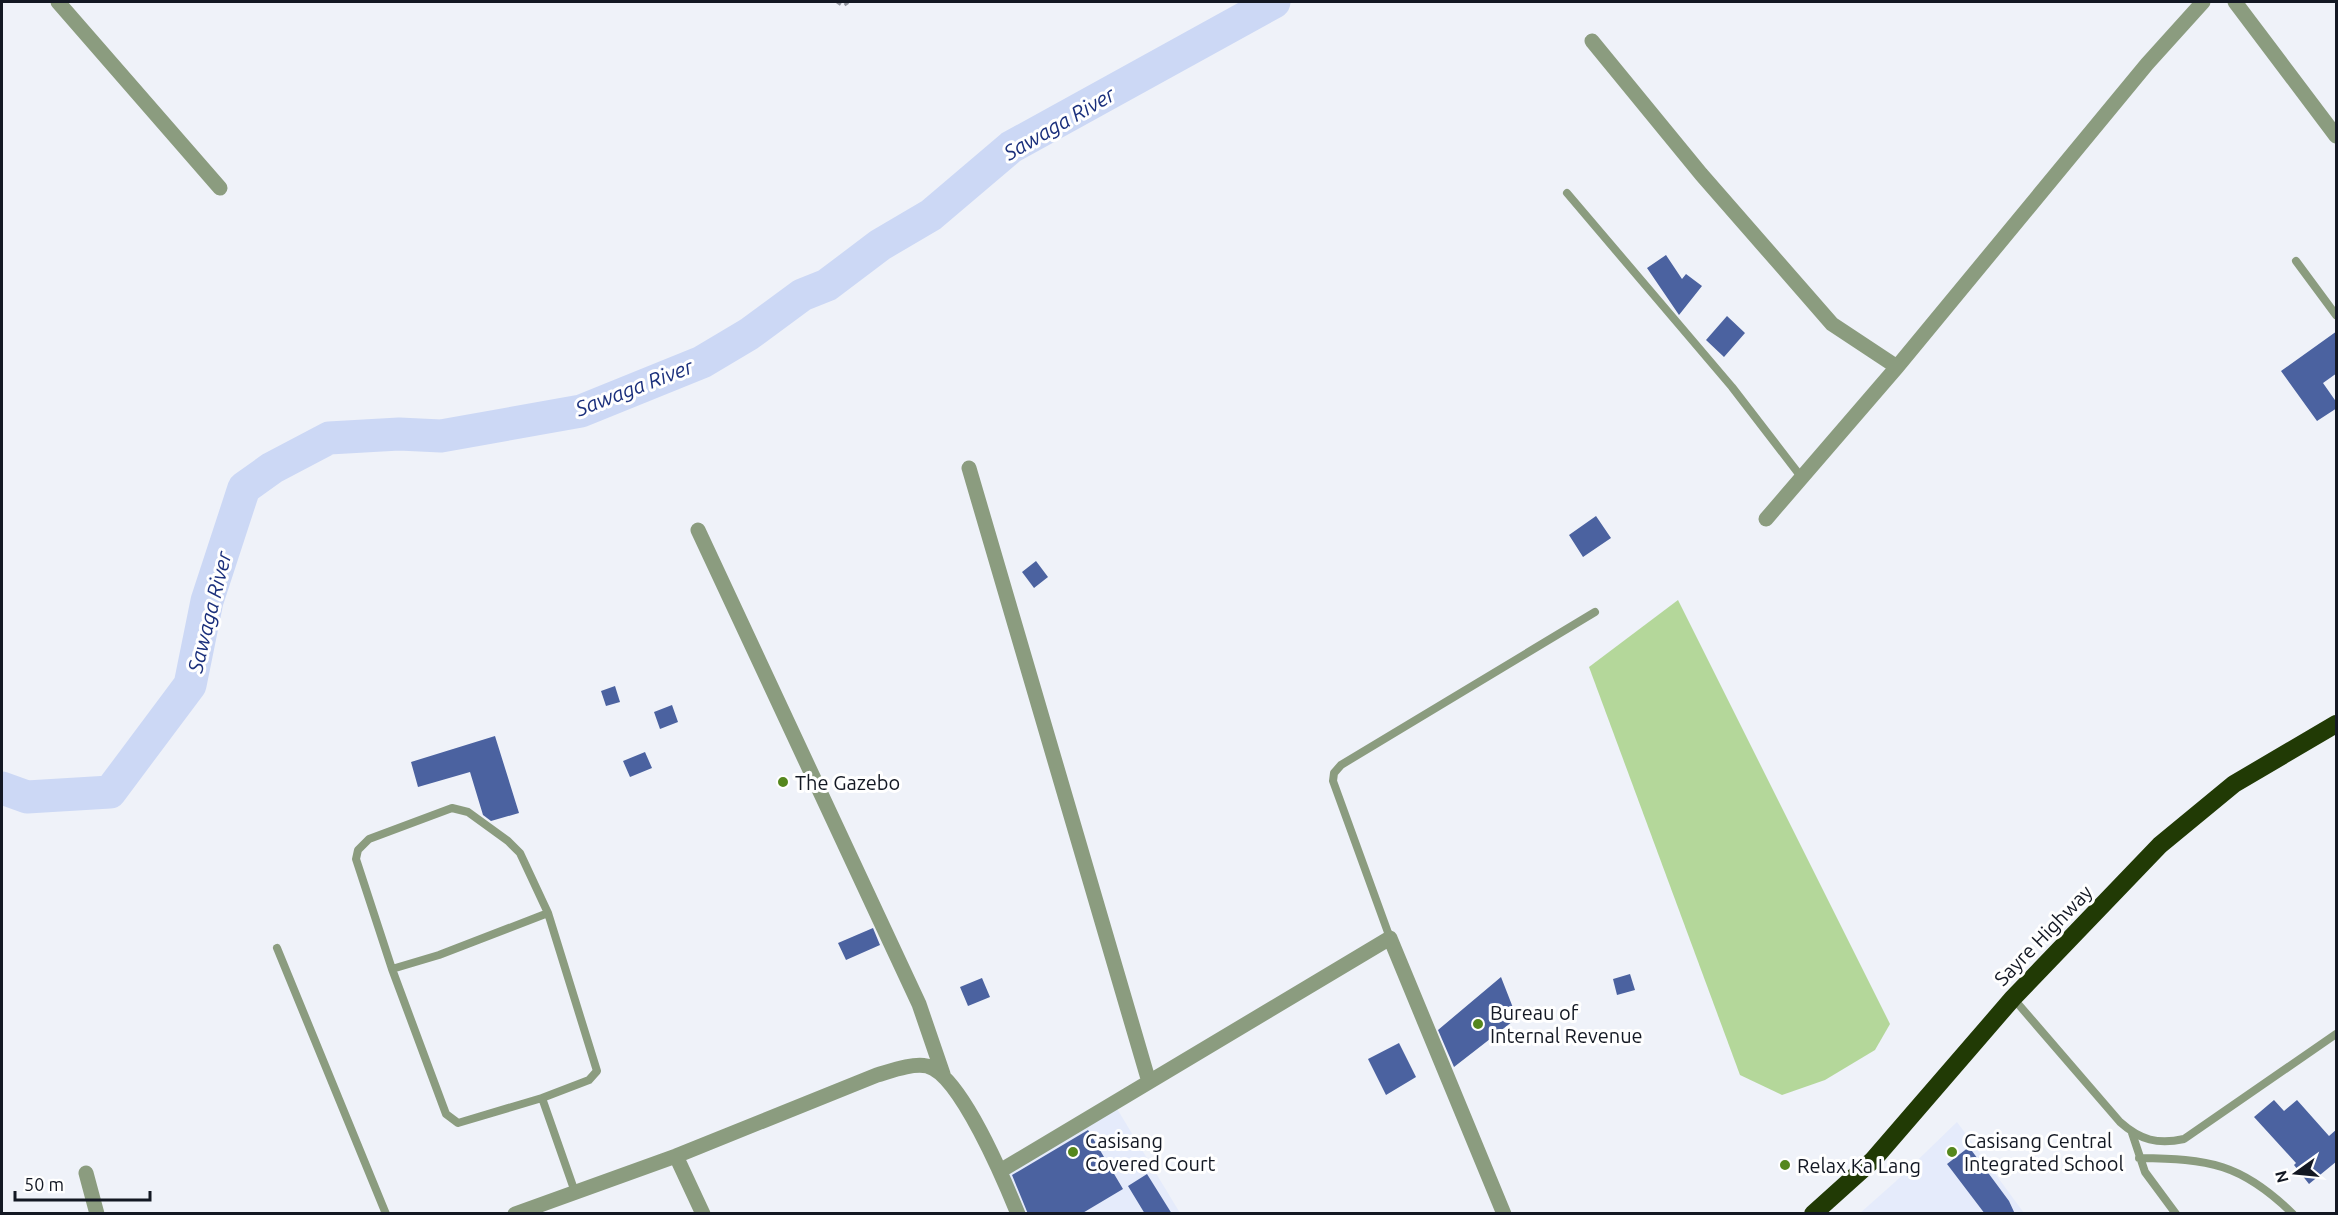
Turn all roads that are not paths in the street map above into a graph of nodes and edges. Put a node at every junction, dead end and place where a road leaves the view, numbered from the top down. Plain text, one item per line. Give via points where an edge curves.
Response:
1 (58, 2) edge
2 (2203, 2) edge
3 (2235, 2) edge
4 (1592, 41) dead end
5 (2337, 136) edge
6 (220, 188) dead end
7 (1568, 194) dead end
8 (2296, 261) dead end
9 (2337, 315) edge
10 (1897, 367) junction
11 (969, 468) dead end
12 (1802, 478) junction
13 (1766, 519) dead end
14 (698, 530) dead end
15 (1595, 612) dead end
16 (2337, 724) edge
17 (548, 913) junction
18 (1390, 938) junction
19 (277, 948) dead end
20 (392, 969) junction
21 (2013, 998) junction
22 (2337, 1034) edge
23 (943, 1074) junction
24 (1149, 1082) junction
25 (542, 1098) junction
26 (2132, 1133) junction
27 (676, 1156) junction
28 (2139, 1158) junction
29 (1000, 1171) junction
30 (86, 1173) dead end
31 (575, 1192) junction
32 (524, 1212) edge
33 (97, 1214) edge
34 (386, 1214) edge
35 (703, 1214) edge
36 (1018, 1214) edge
37 (1504, 1214) edge
38 (1812, 1214) edge
39 (2176, 1214) edge
40 (2293, 1214) edge

1 - 6 street
2 - 10 street via 2147,64
3 - 5 street
4 - 10 street via 1832,324
7 - 12 lane via 1732,387
8 - 9 lane
10 - 12 street
11 - 24 street
12 - 13 street
14 - 23 street via 919,1004
15 - 18 lane via 1341,765 1334,773 1333,781
16 - 21 highway, Sayre Highway via 2258,768 2197,813 2160,845
17 - 20 lane
17 - 20 lane via 520,853 468,813 452,808 369,839 358,850 356,859
17 - 25 lane via 597,1071 589,1080
18 - 24 street
18 - 37 street
19 - 34 lane
20 - 25 lane via 451,1120 458,1123
21 - 26 lane
21 - 38 highway, Sayre Highway via 1873,1160
22 - 26 lane via 2184,1139 2166,1143
23 - 27 street via 926,1066 877,1075
23 - 29 street
24 - 29 street
25 - 31 lane
26 - 28 lane
27 - 31 street
27 - 35 street
28 - 39 lane
28 - 40 lane via 2208,1162 2245,1174
29 - 36 street
30 - 33 street
31 - 32 street

